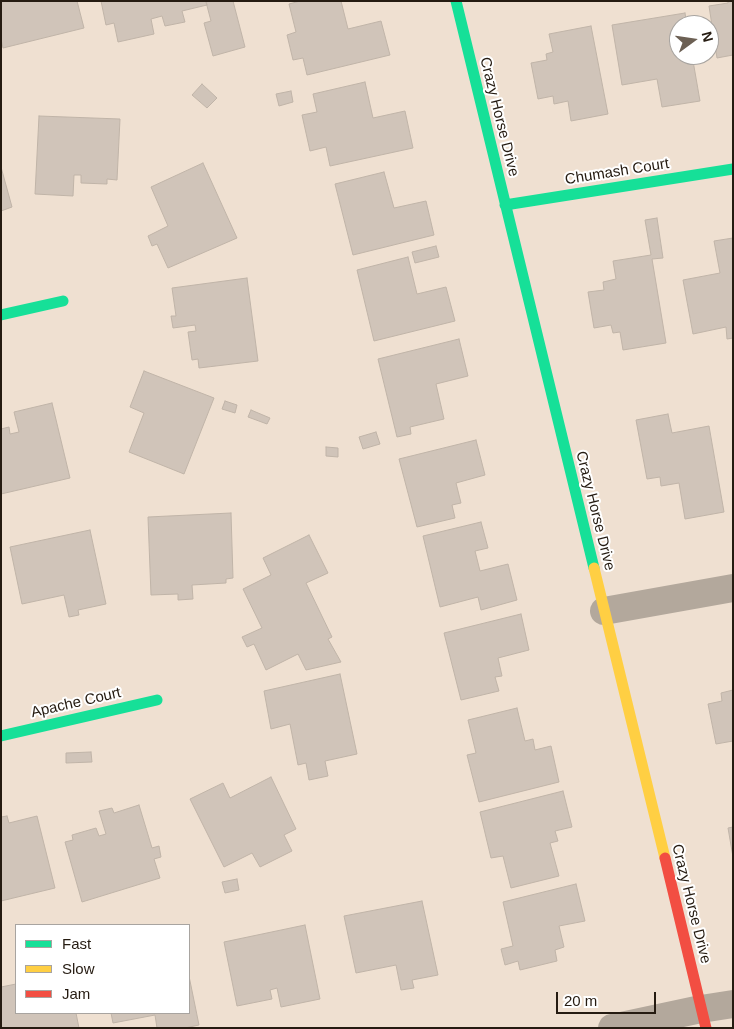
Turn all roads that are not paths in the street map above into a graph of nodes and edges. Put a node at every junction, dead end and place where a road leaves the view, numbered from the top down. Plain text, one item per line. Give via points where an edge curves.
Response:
1 (456, 1) edge
2 (733, 168) edge
3 (505, 205) junction
4 (63, 301) dead end
5 (1, 315) edge
6 (733, 588) edge
7 (604, 611) junction
8 (157, 700) dead end
9 (1, 736) edge
10 (733, 1004) edge
11 (704, 1018) edge
12 (612, 1028) edge

1 - 3 street, Crazy Horse Drive
2 - 3 street, Chumash Court
3 - 7 street, Crazy Horse Drive
4 - 5 street
6 - 7 street
7 - 11 street, Crazy Horse Drive
8 - 9 street, Apache Court
10 - 11 street
11 - 12 street

